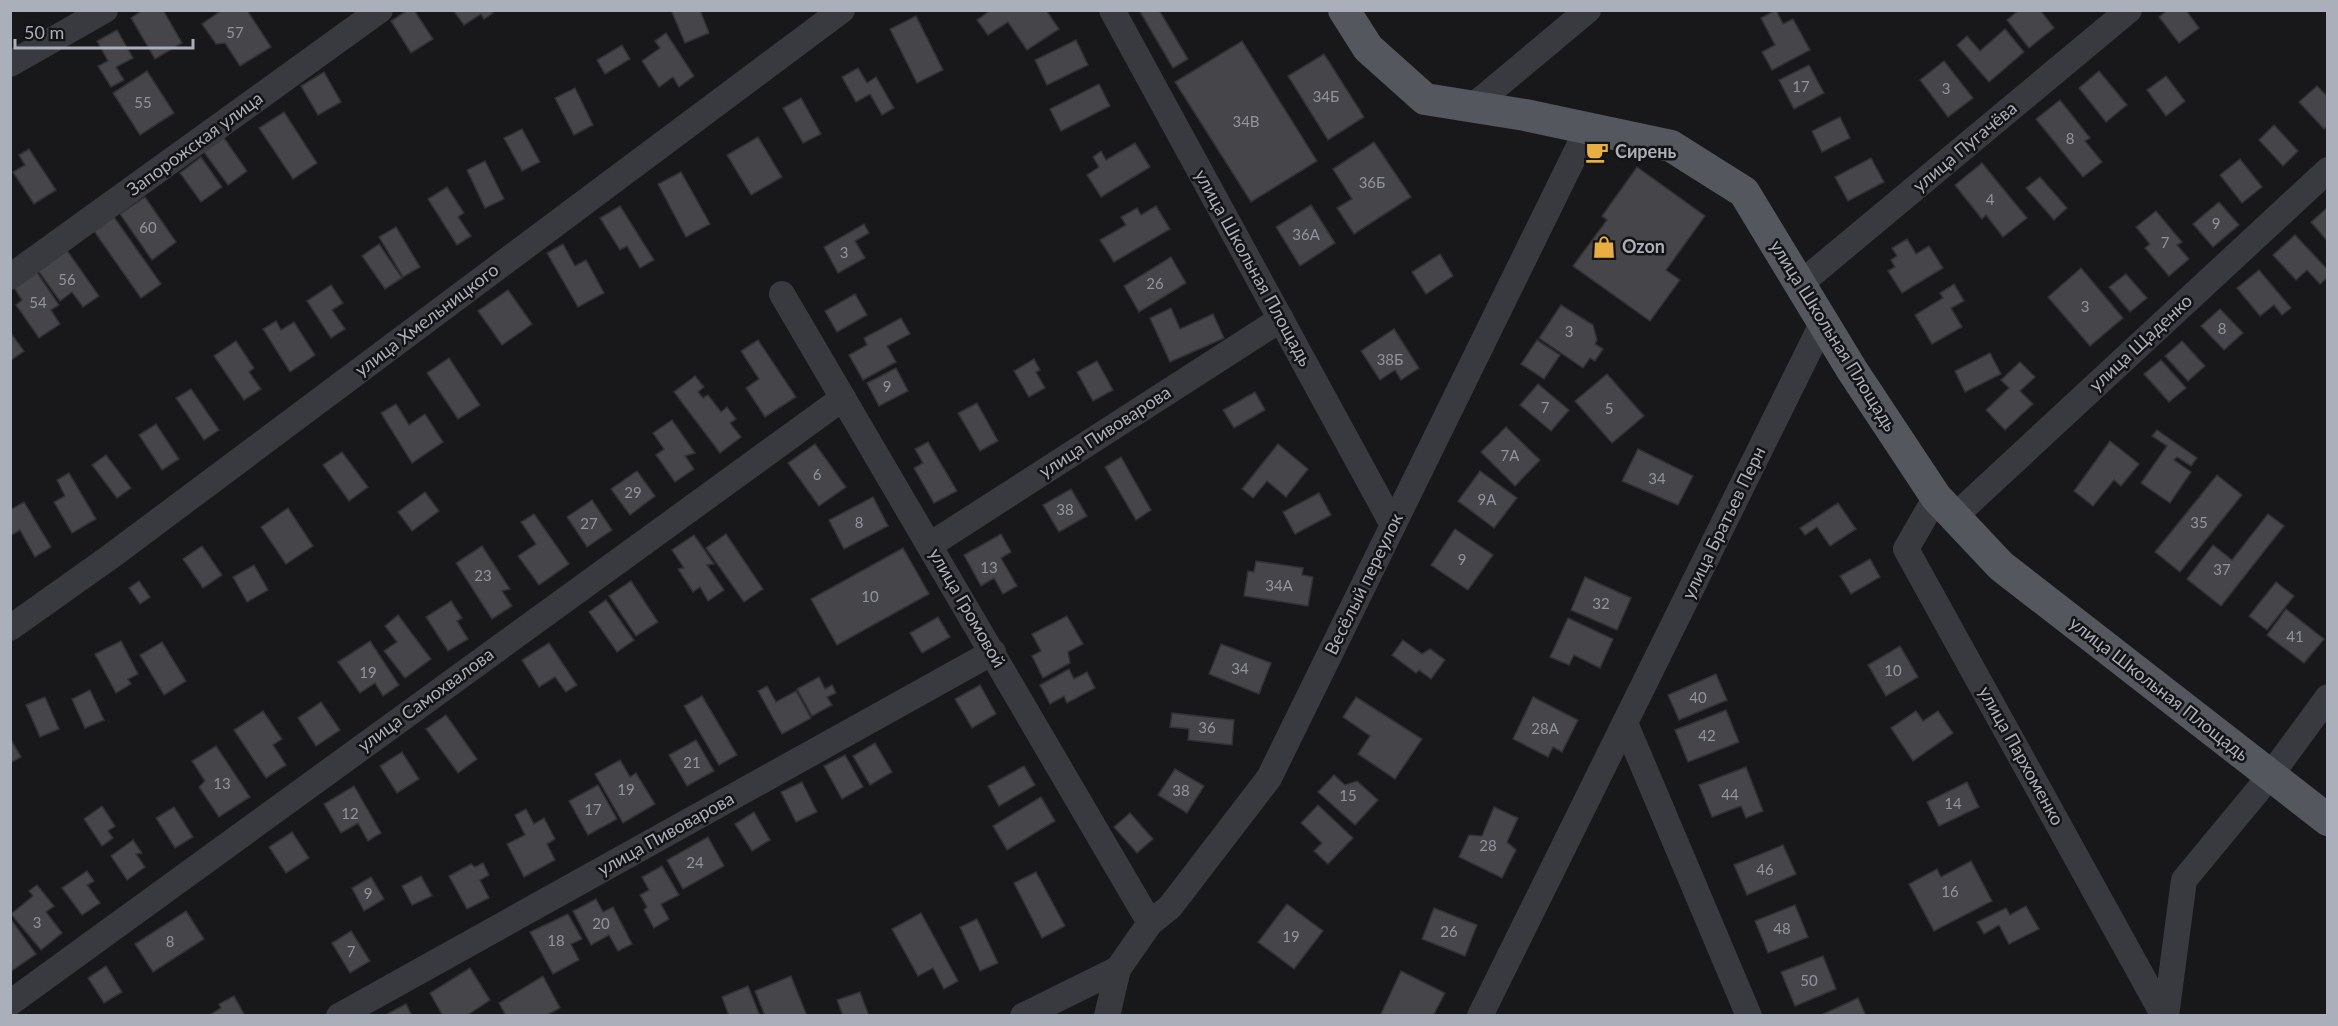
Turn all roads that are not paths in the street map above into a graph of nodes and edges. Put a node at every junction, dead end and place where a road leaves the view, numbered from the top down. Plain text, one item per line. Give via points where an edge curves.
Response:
1 (105, 10) edge
2 (380, 10) edge
3 (842, 10) edge
4 (1112, 10) edge
5 (1344, 10) edge
6 (1588, 10) edge
7 (2129, 10) edge
8 (10, 63) edge
9 (1472, 107) junction
10 (1588, 128) junction
11 (2328, 170) edge
12 (10, 277) edge
13 (1800, 284) junction
14 (782, 294) dead end
15 (1281, 319) junction
16 (1823, 322) junction
17 (843, 398) junction
18 (1946, 506) junction
19 (1393, 525) junction
20 (930, 545) junction
21 (10, 628) edge
22 (993, 652) junction
23 (2328, 697) edge
24 (1625, 723) junction
25 (2270, 776) junction
26 (2328, 820) edge
27 (1150, 922) junction
28 (1118, 969) junction
29 (10, 1003) edge
30 (339, 1016) edge
31 (1023, 1016) edge
32 (1107, 1016) edge
33 (1480, 1016) edge
34 (1749, 1016) edge
35 (2165, 1016) edge

1 - 8 street
2 - 12 street, Запорожская улица
3 - 21 street, улица Хмельницкого
4 - 15 street, улица Школьная Площадь
5 - 9 main road, улица Школьная Площадь via 1368,48 1425,99
6 - 9 street
7 - 13 street, улица Пугачёва
9 - 10 main road, улица Школьная Площадь
10 - 13 main road, улица Школьная Площадь via 1671,146 1744,192
10 - 19 street, Весёлый переулок
11 - 18 street, улица Щаденко
13 - 16 main road, улица Школьная Площадь
14 - 17 street, улица Громовой
15 - 19 street, улица Школьная Площадь
15 - 20 street, улица Пивоварова
16 - 18 main road, улица Школьная Площадь
16 - 24 street, улица Братьев Перн
17 - 20 street, улица Громовой
17 - 29 street, улица Самохвалова
18 - 25 main road, улица Школьная Площадь via 2001,566
18 - 35 street, улица Пархоменко via 1906,549
19 - 27 street, Весёлый переулок via 1269,778 1170,907
20 - 22 street, улица Громовой
22 - 27 street, улица Громовой
22 - 30 street, улица Пивоварова
23 - 25 street
24 - 33 street, улица Братьев Перн
24 - 34 street
25 - 26 main road, улица Школьная Площадь
25 - 35 street via 2184,880
27 - 28 street, Весёлый переулок
28 - 31 street
28 - 32 street, Весёлый переулок

